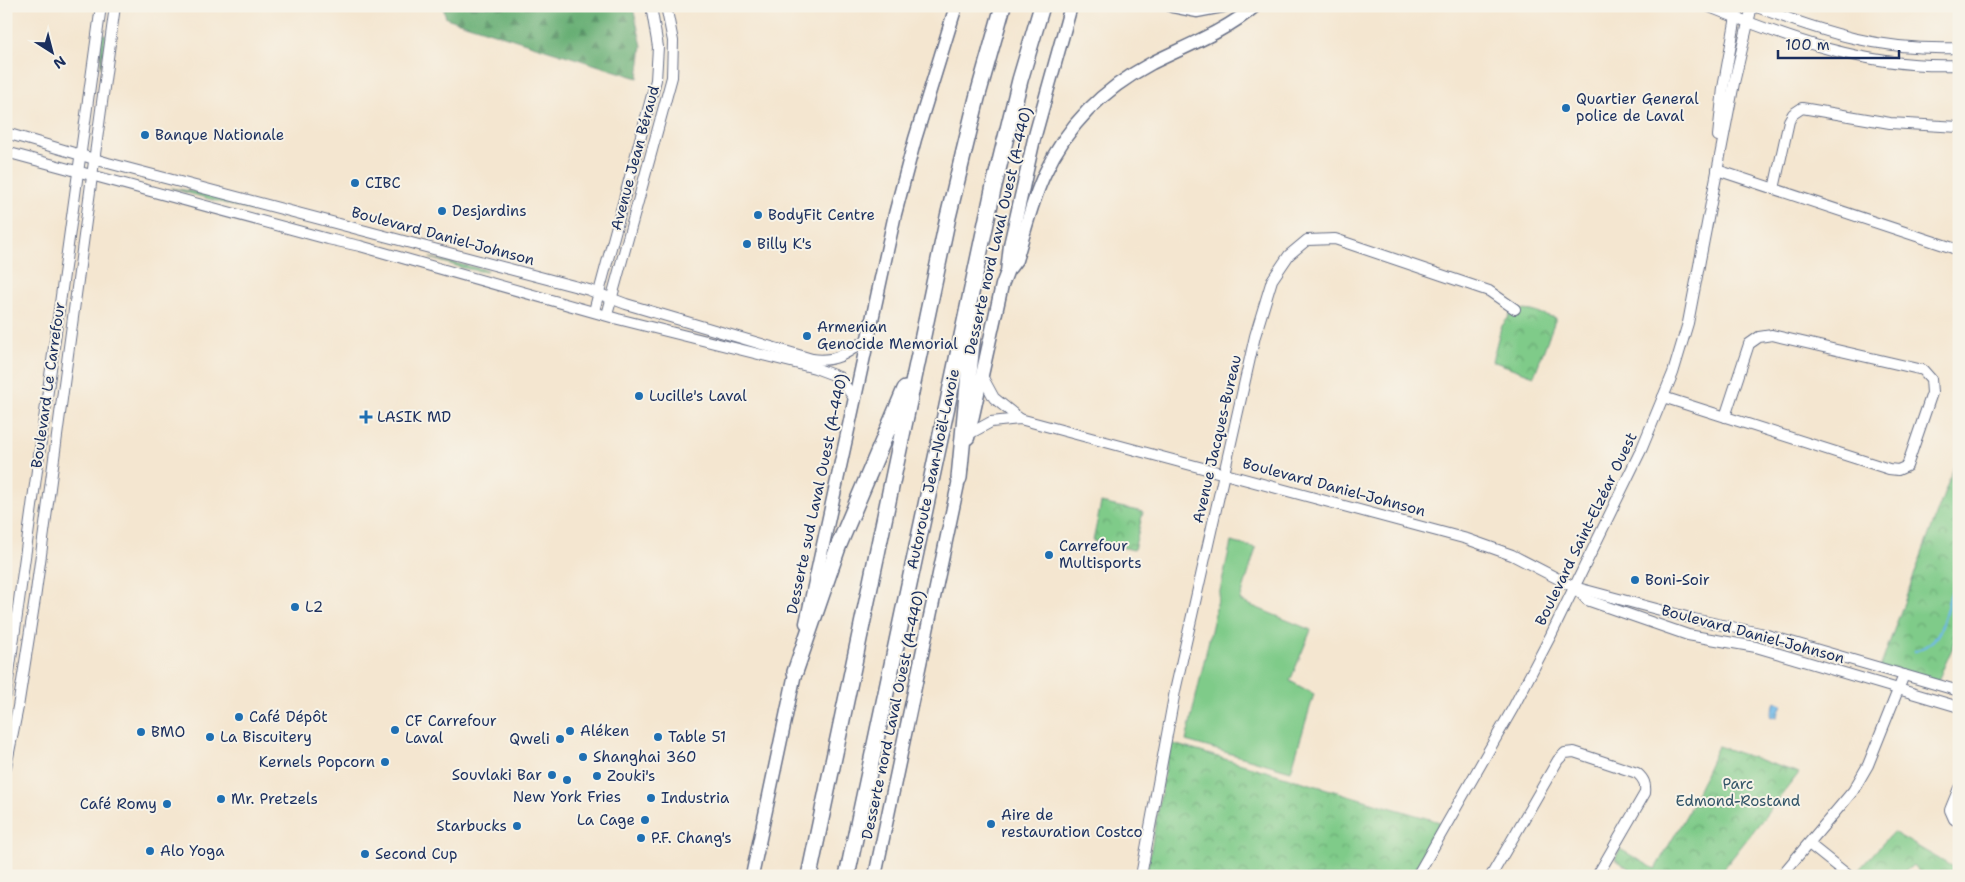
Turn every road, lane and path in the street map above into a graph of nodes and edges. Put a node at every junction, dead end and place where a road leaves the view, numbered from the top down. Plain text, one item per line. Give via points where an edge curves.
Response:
1 (100, 6) edge
2 (115, 6) edge
3 (651, 6) edge
4 (666, 6) edge
5 (956, 6) edge
6 (1003, 6) edge
7 (1042, 6) edge
8 (1071, 6) edge
9 (1172, 6) edge
10 (1223, 6) edge
11 (1255, 6) edge
12 (1707, 6) edge
13 (1738, 6) edge
14 (1753, 6) edge
15 (1736, 18) junction
16 (1747, 22) junction
17 (1959, 48) edge
18 (1959, 65) edge
19 (1959, 127) edge
20 (6, 133) edge
21 (6, 152) edge
22 (80, 154) junction
23 (94, 159) junction
24 (1717, 170) junction
25 (78, 171) junction
26 (92, 175) junction
27 (1774, 188) junction
28 (980, 247) junction
29 (1959, 250) edge
30 (1007, 272) junction
31 (598, 294) junction
32 (612, 299) junction
33 (1515, 309) dead end
34 (594, 311) junction
35 (607, 315) junction
36 (867, 339) junction
37 (920, 354) junction
38 (982, 376) junction
39 (1663, 397) junction
40 (854, 398) junction
41 (1725, 418) junction
42 (1020, 419) junction
43 (969, 434) junction
44 (1224, 473) junction
45 (959, 478) junction
46 (1574, 586) junction
47 (796, 672) junction
48 (1904, 676) junction
49 (1899, 690) junction
50 (1959, 691) edge
51 (6, 695) edge
52 (1959, 707) edge
53 (6, 767) edge
54 (1959, 788) edge
55 (1959, 822) edge
56 (1809, 844) junction
57 (752, 876) edge
58 (809, 876) edge
59 (847, 876) edge
60 (876, 876) edge
61 (1141, 876) edge
62 (1417, 876) edge
63 (1491, 876) edge
64 (1597, 876) edge
65 (1781, 876) edge
66 (1849, 876) edge

1 - 22 street, Boulevard Le Carrefour
2 - 23 street, Boulevard Le Carrefour
3 - 31 street, Avenue Jean Béraud via 658,47 657,74
4 - 32 street, Avenue Jean Béraud via 673,41 672,77
5 - 36 main road, Desserte sud Laval Ouest (A-440) via 907,169
6 - 37 highway via 971,119
7 - 28 highway, Autoroute Jean-Noël-Lavoie via 1006,132
8 - 30 main road, Desserte nord Laval Ouest (A-440) via 1034,139
9 - 10 main road via 1197,11
11 - 30 main road via 1235,21 1126,78 1084,114 1058,148 1045,174 1016,260
12 - 15 street
13 - 15 street, Boulevard Saint-Elzéar Ouest
14 - 16 street, Boulevard Saint-Elzéar Ouest
14 - 17 street via 1810,28 1857,40 1903,47
15 - 16 street
15 - 24 street, Boulevard Saint-Elzéar Ouest via 1723,88
16 - 18 street via 1813,46 1856,57 1914,65
16 - 24 street, Boulevard Saint-Elzéar Ouest
19 - 27 street via 1890,123 1802,108 1789,121
20 - 22 street, Boulevard Daniel-Johnson
21 - 25 street, Boulevard Daniel-Johnson
22 - 23 street, Boulevard Daniel-Johnson
22 - 25 street, Boulevard Le Carrefour
23 - 26 street, Boulevard Le Carrefour
23 - 31 street, Boulevard Daniel-Johnson
24 - 27 street
24 - 39 street, Boulevard Saint-Elzéar Ouest via 1685,333
25 - 26 street, Boulevard Daniel-Johnson
25 - 51 street, Boulevard Le Carrefour
26 - 34 street, Boulevard Daniel-Johnson
26 - 53 street, Boulevard Le Carrefour via 24,676
27 - 29 street
28 - 45 highway
28 - 59 highway, Autoroute Jean-Noël-Lavoie
30 - 38 main road, Desserte nord Laval Ouest (A-440)
31 - 32 street, Boulevard Daniel-Johnson
31 - 34 street, Avenue Jean Béraud
32 - 35 street, Avenue Jean Béraud
32 - 36 street, Boulevard Daniel-Johnson via 818,360 840,357
33 - 44 street, Avenue Jacques-Bureau via 1489,291 1335,239 1307,240 1289,255 1272,280
34 - 35 street, Boulevard Daniel-Johnson
35 - 40 street, Boulevard Daniel-Johnson via 827,371 842,379
36 - 40 main road, Desserte sud Laval Ouest (A-440)
37 - 47 highway via 838,546
37 - 58 highway
38 - 42 street, Boulevard Daniel-Johnson via 994,398
38 - 43 main road, Desserte nord Laval Ouest (A-440)
39 - 41 street
39 - 46 street, Boulevard Saint-Elzéar Ouest via 1642,448
40 - 47 main road, Desserte sud Laval Ouest (A-440)
41 - 41 street via 1898,470 1907,466 1932,393 1931,379 1923,370 1772,335 1759,337 1749,344
42 - 43 street, Boulevard Daniel-Johnson via 991,422
42 - 44 street, Boulevard Daniel-Johnson
43 - 45 main road, Desserte nord Laval Ouest (A-440)
44 - 46 street, Boulevard Daniel-Johnson via 1480,543
44 - 61 street, Avenue Jacques-Bureau via 1175,692
45 - 60 main road, Desserte nord Laval Ouest (A-440)
46 - 48 street, Boulevard Daniel-Johnson via 1694,619 1760,633
46 - 49 street, Boulevard Daniel-Johnson via 1587,600 1688,635 1756,647
46 - 62 street, Boulevard Saint-Elzéar Ouest via 1528,680
47 - 57 main road, Desserte sud Laval Ouest (A-440)
48 - 49 street
48 - 50 street, Boulevard Daniel-Johnson
49 - 52 street, Boulevard Daniel-Johnson
49 - 56 street via 1854,791
54 - 55 street via 1950,810
56 - 65 street
56 - 66 street
63 - 64 street via 1558,760 1565,753 1574,752 1637,773 1646,785 1645,793

